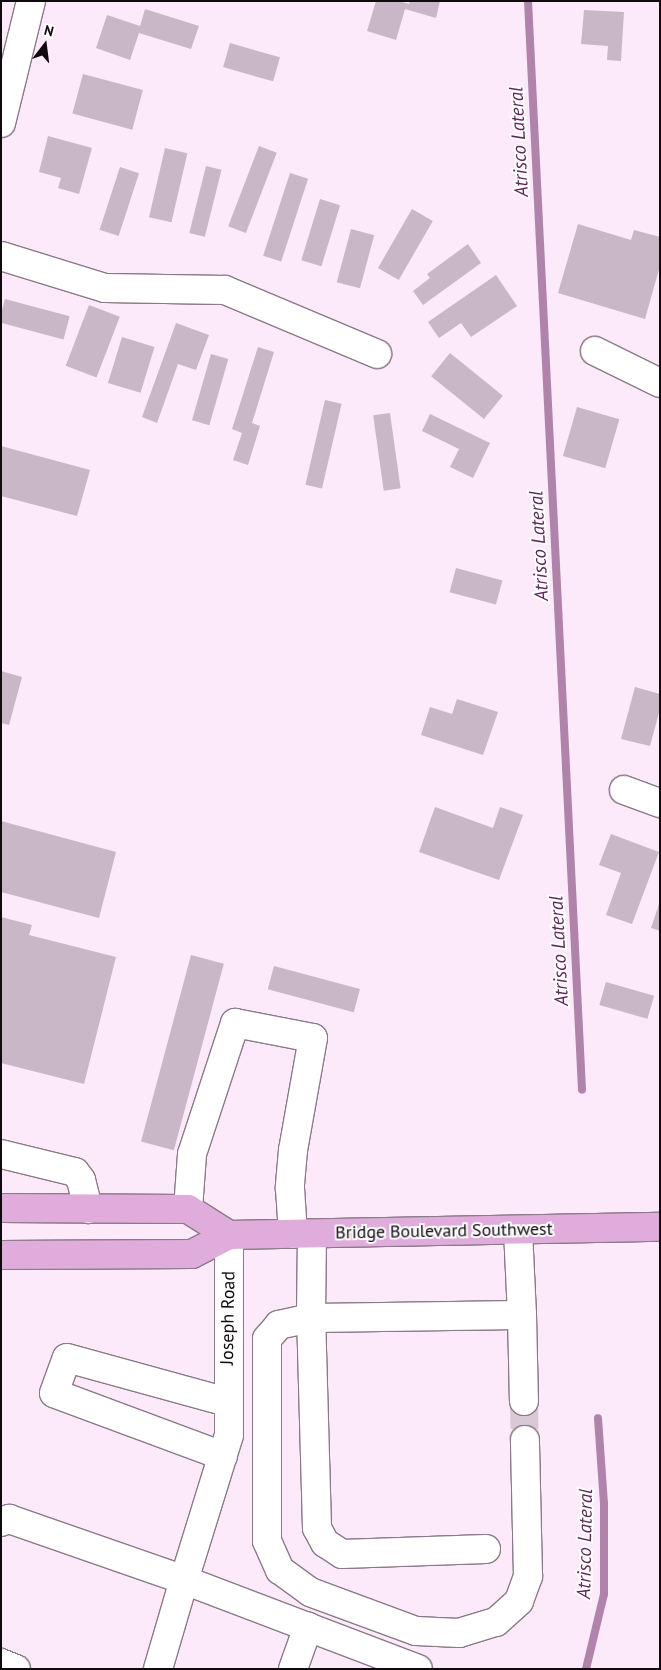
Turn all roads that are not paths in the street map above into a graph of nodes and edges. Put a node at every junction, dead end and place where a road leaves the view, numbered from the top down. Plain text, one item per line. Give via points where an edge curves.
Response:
1 (31, 1) edge
2 (1, 124) edge
3 (1, 256) edge
4 (594, 351) dead end
5 (377, 354) dead end
6 (660, 383) edge
7 (624, 790) dead end
8 (660, 803) edge
9 (1, 1154) edge
10 (1, 1208) edge
11 (88, 1208) junction
12 (188, 1209) junction
13 (660, 1227) edge
14 (518, 1230) junction
15 (303, 1234) junction
16 (229, 1235) junction
17 (1, 1254) edge
18 (522, 1315) junction
19 (311, 1318) junction
20 (524, 1401) tunnel mouth
21 (227, 1402) junction
22 (525, 1440) tunnel mouth
23 (223, 1456) junction
24 (1, 1522) edge
25 (486, 1549) dead end
26 (184, 1580) junction
27 (308, 1627) junction
28 (1, 1663) edge
29 (16, 1669) edge
30 (158, 1669) edge
31 (293, 1669) edge
32 (418, 1669) edge

1 - 2 street
3 - 5 street via 105,288 225,290
4 - 6 street
7 - 8 street
9 - 11 street via 75,1172 81,1180
10 - 11 main road
11 - 12 main road
12 - 15 street via 192,1154 236,1023 313,1038 293,1150 290,1188
12 - 16 main road
13 - 14 main road, Bridge Boulevard Southwest
14 - 15 main road, Bridge Boulevard Southwest
14 - 18 street
15 - 16 main road, Bridge Boulevard Southwest
15 - 19 street
16 - 17 main road, Bridge Boulevard Southwest via 192,1254
16 - 21 street, Joseph Road
18 - 19 street
18 - 20 street
19 - 22 street via 279,1324 267,1339 266,1366 267,1541 280,1570 310,1592 416,1630 458,1633 496,1622 519,1600 528,1576
19 - 25 street via 317,1528 325,1543 342,1554
21 - 23 street, Joseph Road via 229,1435
21 - 23 street via 67,1358 54,1393
23 - 26 street, Joseph Road
24 - 26 street via 9,1519
26 - 27 street
26 - 30 street, Joseph Road
27 - 31 street
27 - 32 street
28 - 29 street

